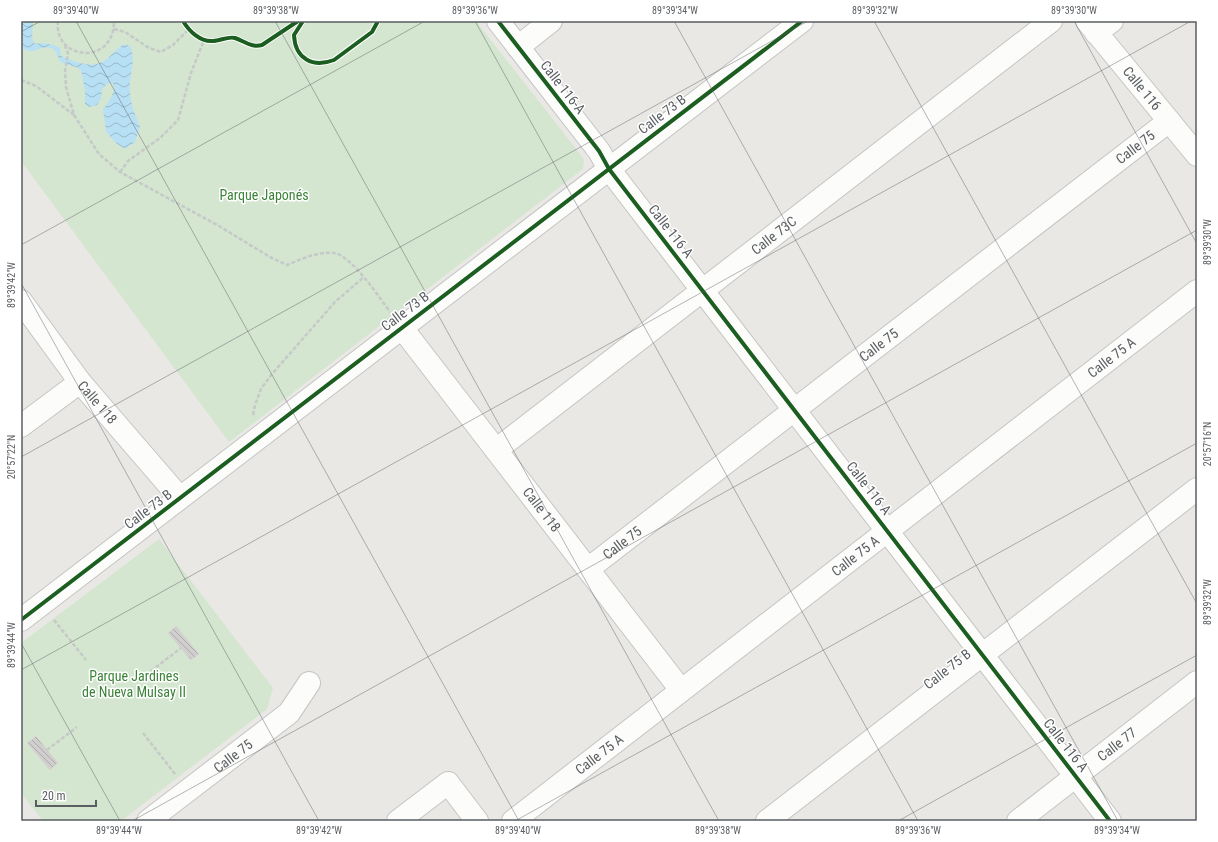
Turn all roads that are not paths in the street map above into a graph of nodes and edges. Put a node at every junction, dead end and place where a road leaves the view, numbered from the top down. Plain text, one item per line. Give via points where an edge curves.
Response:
1 (498, 21) edge
2 (551, 21) edge
3 (802, 21) edge
4 (1051, 21) edge
5 (1098, 25) edge
6 (518, 48) junction
7 (1169, 121) junction
8 (1197, 155) edge
9 (609, 169) junction
10 (703, 290) junction
11 (1197, 291) edge
12 (21, 301) edge
13 (398, 322) junction
14 (80, 382) junction
15 (794, 409) junction
16 (21, 426) edge
17 (496, 450) junction
18 (1197, 489) edge
19 (180, 498) junction
20 (887, 531) junction
21 (588, 569) junction
22 (21, 620) edge
23 (983, 655) junction
24 (1197, 682) edge
25 (309, 683) dead end
26 (681, 690) junction
27 (1076, 776) junction
28 (148, 821) edge
29 (398, 821) edge
30 (477, 821) edge
31 (513, 821) edge
32 (767, 821) edge
33 (1018, 821) edge
34 (1110, 821) edge

1 - 6 street, Calle 116-A
2 - 6 street
3 - 9 street, Calle 73 B
4 - 10 street, Calle 73C
5 - 7 street, Calle 116
6 - 9 street, Calle 116-A via 599,150
7 - 8 street, Calle 116
7 - 15 street, Calle 75
9 - 10 street, Calle 116 A
9 - 13 street, Calle 73 B
10 - 15 street, Calle 116 A
10 - 17 street, Calle 73C
11 - 20 street, Calle 75 A
12 - 14 street, Calle 118
13 - 17 street, Calle 118
13 - 19 street, Calle 73 B
14 - 16 street
14 - 19 street, Calle 118
15 - 20 street, Calle 116 A
15 - 21 street, Calle 75
17 - 21 street, Calle 118
18 - 23 street, Calle 75 B
19 - 22 street, Calle 73 B
20 - 23 street, Calle 116 A
20 - 26 street, Calle 75 A
21 - 26 street, Calle 118
23 - 27 street, Calle 116 A
23 - 32 street, Calle 75 B
24 - 27 street, Calle 77
25 - 28 street, Calle 75 via 289,713
26 - 31 street, Calle 75 A
27 - 33 street, Calle 77
27 - 34 street, Calle 116 A
29 - 30 street via 448,783

